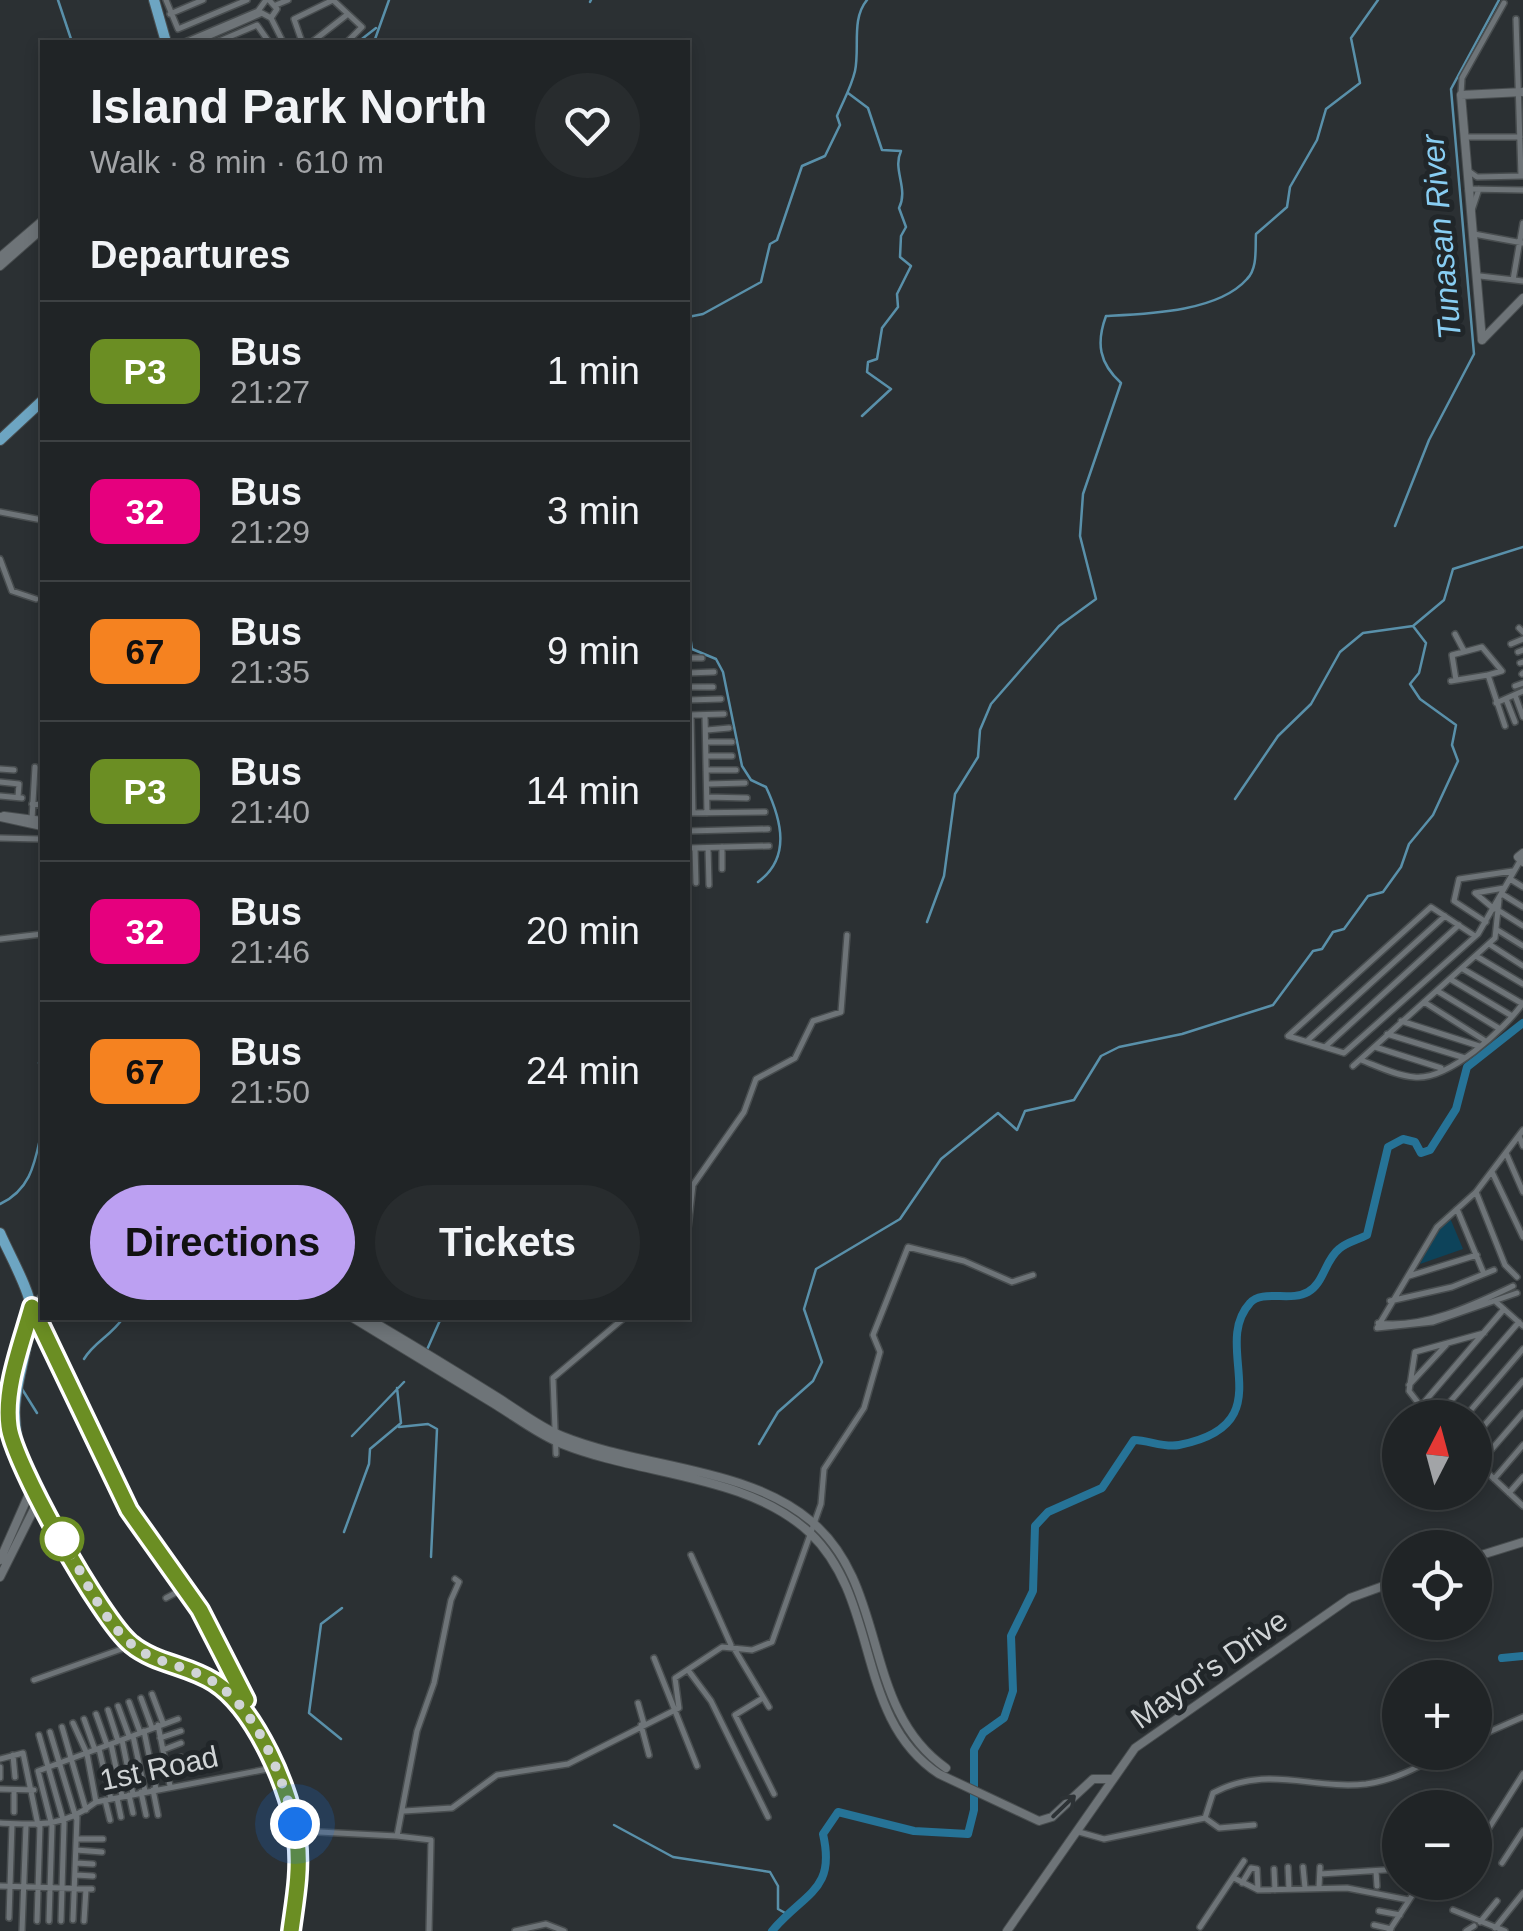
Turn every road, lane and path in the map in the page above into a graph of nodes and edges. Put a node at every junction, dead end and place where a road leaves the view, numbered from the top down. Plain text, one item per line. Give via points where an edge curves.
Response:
1 (151, 0) edge
2 (166, 0) edge
3 (202, 0) edge
4 (246, 0) edge
5 (266, 0) edge
6 (288, 0) edge
7 (333, 0) edge
8 (1504, 3) dead end
9 (276, 5) junction
10 (259, 13) junction
11 (170, 14) junction
12 (348, 14) junction
13 (271, 18) junction
14 (1516, 19) dead end
15 (224, 28) junction
16 (163, 30) junction
17 (162, 40) edge
18 (163, 40) edge
19 (174, 40) edge
20 (190, 40) edge
21 (200, 40) edge
22 (223, 40) edge
23 (265, 40) edge
24 (282, 40) edge
25 (301, 40) edge
26 (315, 40) edge
27 (349, 40) edge
28 (1522, 92) edge
29 (1461, 95) junction
30 (1522, 137) edge
31 (1462, 138) junction
32 (1466, 168) junction
33 (1522, 176) edge
34 (1468, 189) junction
35 (1479, 189) junction
36 (1523, 190) edge
37 (1472, 213) junction
38 (40, 223) edge
39 (1523, 223) edge
40 (40, 231) edge
41 (1474, 234) junction
42 (1521, 242) edge
43 (4, 256) edge
44 (1480, 276) junction
45 (1513, 280) junction
46 (1523, 281) edge
47 (1523, 298) edge
48 (40, 400) edge
49 (0, 436) edge
50 (0, 512) edge
51 (40, 520) edge
52 (0, 559) edge
53 (36, 599) dead end
54 (1522, 633) edge
55 (1454, 634) dead end
56 (1511, 644) dead end
57 (1464, 651) junction
58 (690, 658) edge
59 (702, 658) dead end
60 (714, 672) dead end
61 (690, 673) edge
62 (1488, 675) junction
63 (1523, 683) edge
64 (1515, 686) dead end
65 (690, 687) edge
66 (712, 687) dead end
67 (1523, 691) edge
68 (1515, 695) junction
69 (721, 699) dead end
70 (1506, 699) junction
71 (690, 700) edge
72 (1496, 703) junction
73 (705, 714) junction
74 (724, 714) dead end
75 (690, 715) edge
76 (1523, 717) edge
77 (1515, 722) dead end
78 (1504, 726) dead end
79 (729, 728) dead end
80 (706, 730) junction
81 (706, 742) junction
82 (732, 742) dead end
83 (706, 756) junction
84 (732, 756) dead end
85 (35, 767) dead end
86 (0, 768) edge
87 (14, 770) dead end
88 (706, 770) junction
89 (736, 770) dead end
90 (0, 782) edge
91 (745, 783) dead end
92 (707, 784) junction
93 (33, 786) junction
94 (40, 786) edge
95 (0, 796) edge
96 (707, 798) junction
97 (748, 798) dead end
98 (32, 804) junction
99 (40, 805) edge
100 (764, 812) dead end
101 (690, 813) edge
102 (707, 813) junction
103 (32, 820) joint
104 (40, 823) edge
105 (768, 830) dead end
106 (690, 831) edge
107 (0, 838) edge
108 (40, 839) dead end
109 (769, 846) dead end
110 (722, 847) junction
111 (691, 848) edge
112 (708, 848) junction
113 (1520, 863) edge
114 (722, 869) dead end
115 (1510, 879) junction
116 (696, 883) dead end
117 (709, 886) dead end
118 (1523, 887) edge
119 (1502, 894) junction
120 (1523, 907) edge
121 (1497, 910) junction
122 (1445, 916) junction
123 (1486, 922) junction
124 (1460, 925) junction
125 (1523, 926) edge
126 (1498, 932) junction
127 (40, 934) edge
128 (847, 935) dead end
129 (1475, 936) junction
130 (0, 939) edge
131 (1489, 944) junction
132 (1523, 946) edge
133 (1476, 956) junction
134 (1523, 966) edge
135 (1463, 968) junction
136 (1450, 980) junction
137 (1523, 984) edge
138 (1438, 991) junction
139 (1424, 1002) junction
140 (1523, 1003) edge
141 (1513, 1017) junction
142 (1401, 1021) junction
143 (1454, 1021) junction
144 (1500, 1029) junction
145 (1387, 1034) junction
146 (1446, 1035) junction
147 (1306, 1041) junction
148 (1482, 1043) junction
149 (1325, 1047) junction
150 (1374, 1047) junction
151 (1466, 1058) junction
152 (1360, 1060) junction
153 (1352, 1066) dead end
154 (1444, 1069) junction
155 (1521, 1133) edge
156 (1523, 1146) edge
157 (1506, 1153) junction
158 (1492, 1172) junction
159 (1476, 1192) junction
160 (1523, 1192) edge
161 (1457, 1209) junction
162 (690, 1219) edge
163 (1522, 1232) edge
164 (0, 1233) edge
165 (1476, 1255) junction
166 (1494, 1270) dead end
167 (1484, 1274) junction
168 (1033, 1275) dead end
169 (1520, 1275) edge
170 (1406, 1276) junction
171 (1518, 1292) edge
172 (1493, 1298) junction
173 (1390, 1301) junction
174 (37, 1306) edge
175 (1504, 1310) junction
176 (43, 1320) edge
177 (358, 1320) edge
178 (371, 1320) edge
179 (622, 1320) edge
180 (1521, 1324) edge
181 (1484, 1334) junction
182 (1447, 1344) junction
183 (1523, 1349) edge
184 (413, 1350) junction
185 (1523, 1382) edge
186 (1409, 1385) junction
187 (1414, 1400) edge
188 (1426, 1400) edge
189 (1450, 1400) edge
190 (1479, 1400) edge
191 (1523, 1413) edge
192 (1492, 1417) edge
193 (558, 1439) junction
194 (1523, 1445) edge
195 (1492, 1446) edge
196 (556, 1454) dead end
197 (1523, 1477) edge
198 (1494, 1478) joint
199 (33, 1485) junction
200 (1509, 1493) junction
201 (40, 1497) junction
202 (1523, 1506) edge
203 (811, 1527) junction
204 (1523, 1542) edge
205 (1492, 1552) edge
206 (691, 1555) dead end
207 (0, 1560) edge
208 (0, 1577) edge
209 (455, 1579) dead end
210 (1382, 1586) edge
211 (186, 1588) junction
212 (166, 1598) dead end
213 (132, 1645) junction
214 (732, 1646) junction
215 (654, 1658) dead end
216 (688, 1670) junction
217 (34, 1680) dead end
218 (152, 1694) dead end
219 (238, 1694) junction
220 (141, 1698) dead end
221 (763, 1698) junction
222 (130, 1702) dead end
223 (638, 1703) dead end
224 (118, 1706) dead end
225 (769, 1707) dead end
226 (108, 1710) dead end
227 (674, 1712) junction
228 (96, 1714) dead end
229 (1523, 1718) edge
230 (84, 1719) dead end
231 (178, 1719) dead end
232 (73, 1723) dead end
233 (642, 1724) junction
234 (158, 1725) junction
235 (62, 1727) dead end
236 (181, 1730) dead end
237 (1492, 1731) edge
238 (50, 1732) dead end
239 (137, 1734) junction
240 (39, 1736) dead end
241 (160, 1738) junction
242 (114, 1742) junction
243 (181, 1744) dead end
244 (97, 1749) junction
245 (163, 1750) junction
246 (87, 1754) junction
247 (649, 1754) dead end
248 (13, 1755) junction
249 (181, 1757) dead end
250 (74, 1758) junction
251 (0, 1759) edge
252 (165, 1762) junction
253 (62, 1763) junction
254 (697, 1766) dead end
255 (0, 1767) edge
256 (50, 1767) junction
257 (273, 1768) junction
258 (1412, 1770) edge
259 (1523, 1774) edge
260 (15, 1777) dead end
261 (0, 1778) edge
262 (1111, 1780) junction
263 (170, 1786) junction
264 (0, 1790) edge
265 (14, 1790) junction
266 (34, 1790) junction
267 (131, 1794) junction
268 (774, 1794) dead end
269 (96, 1802) junction
270 (86, 1811) junction
271 (14, 1812) dead end
272 (404, 1812) junction
273 (133, 1813) dead end
274 (146, 1815) dead end
275 (158, 1815) dead end
276 (121, 1817) dead end
277 (768, 1817) dead end
278 (76, 1818) junction
279 (1205, 1818) junction
280 (110, 1820) dead end
281 (0, 1823) edge
282 (64, 1823) junction
283 (1492, 1823) edge
284 (12, 1824) junction
285 (26, 1824) junction
286 (39, 1825) junction
287 (1254, 1825) dead end
288 (52, 1826) junction
289 (296, 1831) junction
290 (1523, 1831) edge
291 (1079, 1832) junction
292 (397, 1836) junction
293 (76, 1839) junction
294 (103, 1840) dead end
295 (76, 1850) junction
296 (102, 1852) dead end
297 (1244, 1861) dead end
298 (76, 1863) junction
299 (1502, 1863) dead end
300 (94, 1864) dead end
301 (1303, 1867) dead end
302 (1288, 1868) dead end
303 (1274, 1869) dead end
304 (1376, 1870) junction
305 (1382, 1870) edge
306 (1346, 1872) junction
307 (1362, 1872) junction
308 (76, 1875) junction
309 (93, 1876) dead end
310 (1234, 1878) junction
311 (1362, 1882) dead end
312 (1242, 1883) junction
313 (0, 1886) edge
314 (10, 1886) junction
315 (1377, 1886) dead end
316 (24, 1887) junction
317 (1319, 1887) junction
318 (38, 1888) junction
319 (50, 1888) junction
320 (62, 1888) junction
321 (1305, 1888) junction
322 (1347, 1888) junction
323 (75, 1889) junction
324 (1258, 1890) junction
325 (1275, 1890) junction
326 (1289, 1890) junction
327 (1523, 1893) edge
328 (1382, 1895) edge
329 (1409, 1900) edge
330 (1497, 1901) dead end
331 (1452, 1910) dead end
332 (1378, 1911) dead end
333 (1400, 1915) junction
334 (9, 1918) dead end
335 (73, 1920) dead end
336 (37, 1921) dead end
337 (49, 1921) dead end
338 (61, 1921) dead end
339 (84, 1921) dead end
340 (1374, 1926) dead end
341 (1200, 1927) dead end
342 (1474, 1927) edge
343 (1495, 1928) junction
344 (1390, 1930) edge
345 (22, 1931) edge
346 (291, 1931) edge
347 (429, 1931) edge
348 (514, 1931) edge
349 (564, 1931) edge
350 (1006, 1931) edge
351 (1504, 1931) edge

1 - 16 main road
1 - 17 main road
2 - 11 street
3 - 11 street
4 - 11 street via 182,29
5 - 9 street
5 - 10 street
6 - 9 street
7 - 12 street
7 - 25 street via 294,19
8 - 29 street via 1462,78
9 - 13 street
10 - 13 street
10 - 15 street
12 - 26 street
12 - 27 street via 362,27
13 - 24 street
14 - 28 street
15 - 20 street
15 - 21 street
16 - 18 main road
16 - 19 main road
22 - 23 street via 257,25
28 - 29 street
28 - 30 street
29 - 31 street
30 - 31 street
30 - 33 street
31 - 32 street
32 - 33 street via 1477,177
32 - 34 street
34 - 35 street
34 - 37 street
35 - 36 street
35 - 37 street
37 - 41 street
38 - 43 street
39 - 42 street
40 - 43 street
41 - 42 street
41 - 44 street
42 - 45 street
44 - 45 street
44 - 47 street via 1482,340
45 - 46 street
48 - 49 main road
50 - 51 street
52 - 53 street via 12,591
54 - 56 street
55 - 57 street
57 - 62 street via 1482,647 1502,672
57 - 62 street via 1452,655 1454,681
58 - 59 street
60 - 61 street
62 - 72 street
63 - 64 street
65 - 66 street
67 - 68 street
68 - 70 street
68 - 76 street
69 - 71 street
70 - 72 street
70 - 77 street
72 - 78 street
73 - 74 street
73 - 75 street
73 - 80 street
79 - 80 street
80 - 81 street
81 - 82 street
81 - 83 street
83 - 84 street
83 - 88 street
85 - 93 street
86 - 87 street
88 - 89 street
88 - 92 street
90 - 95 street via 19,784 20,797
91 - 92 street
92 - 96 street
93 - 94 street
93 - 98 street
96 - 97 street
96 - 102 street
98 - 99 street
98 - 103 street
100 - 102 street
101 - 102 street
103 - 104 street
105 - 106 street
107 - 108 street
109 - 110 street
110 - 112 street
110 - 114 street
111 - 112 street
111 - 116 street
112 - 117 street
113 - 115 street
113 - 123 street via 1458,879 1454,901
115 - 118 street
115 - 119 street
119 - 120 street
119 - 121 street
119 - 121 street via 1474,893
121 - 123 street
121 - 125 street
121 - 126 street
122 - 124 street
122 - 147 street
122 - 147 street via 1431,906 1288,1036
123 - 129 street
124 - 129 street
124 - 149 street
126 - 131 street
126 - 132 street
127 - 130 street
128 - 162 street via 841,1012 813,1021 796,1058 756,1079 744,1112 700,1172
129 - 149 street via 1344,1053
131 - 133 street
131 - 134 street
133 - 135 street
133 - 137 street
135 - 136 street
135 - 140 street
136 - 138 street
136 - 141 street
138 - 139 street
138 - 144 street
139 - 142 street
139 - 143 street
140 - 141 street
141 - 144 street
142 - 145 street
142 - 146 street
143 - 146 street
143 - 148 street
144 - 148 street
145 - 150 street
145 - 151 street
146 - 148 street
147 - 149 street
148 - 151 street
150 - 152 street
150 - 154 street
151 - 154 street
152 - 153 street
152 - 154 street via 1417,1078
155 - 156 street
155 - 157 street
157 - 158 street
157 - 160 street
158 - 159 street
158 - 163 street
159 - 161 street
159 - 169 street via 1505,1266
161 - 165 street
161 - 170 street
164 - 174 main road
165 - 167 street
165 - 170 street
166 - 167 street
167 - 173 street
168 - 203 street via 1008,1280 908,1247 873,1335 880,1352 864,1408 824,1469
169 - 171 street
170 - 173 street
171 - 172 street
172 - 173 street via 1411,1322 1378,1323
172 - 175 street
174 - 199 main road via 8,1422
175 - 180 street
175 - 181 street
176 - 211 street via 120,1493
177 - 184 street
178 - 184 street
179 - 193 street via 553,1378
180 - 189 street
181 - 182 street
181 - 188 street
182 - 186 street
182 - 186 street via 1415,1352
183 - 190 street
184 - 193 street
185 - 192 street
186 - 187 street
191 - 195 street
193 - 196 street
193 - 203 street via 643,1470 754,1495
194 - 198 street
197 - 200 street
198 - 200 street
199 - 201 main road
199 - 207 street
200 - 202 street
201 - 208 street
201 - 213 main road
203 - 214 street via 772,1642 752,1650
203 -> 262 street via 851,1580 891,1702 942,1771 1012,1811 1044,1821 1093,1779
204 - 205 street
206 - 214 street
209 - 272 street
210 - 262 street, Mayor's Drive via 1350,1598 1146,1739
211 - 212 street
211 - 219 street
213 - 217 street
213 - 219 main road
214 - 216 street
214 - 221 street
215 - 227 street
216 - 227 street via 675,1680 680,1703
216 - 277 street
218 - 234 street
219 - 257 main road
220 - 234 street
221 - 225 street
221 - 268 street via 736,1717
222 - 239 street
223 - 233 street
224 - 239 street
226 - 242 street
227 - 233 street
227 - 254 street
228 - 242 street
229 - 237 street
230 - 244 street
231 - 234 street
232 - 246 street
233 - 247 street
233 - 272 street via 568,1764 497,1775 452,1808
234 - 239 street
234 - 241 street
235 - 250 street
236 - 241 street
238 - 253 street
239 - 242 street
239 - 267 street
239 - 267 street
240 - 256 street
241 - 245 street
242 - 244 street
242 - 267 street
242 - 267 street
243 - 245 street
244 - 246 street
244 - 267 street
245 - 252 street
246 - 250 street
246 - 269 street
248 - 251 street
248 - 260 street
248 - 266 street via 23,1753
249 - 252 street
250 - 253 street
250 - 270 street
252 - 263 street
253 - 256 street
253 - 278 street
255 - 261 street
256 - 282 street
256 - 288 street via 38,1771
257 - 263 street, 1st Road
257 - 289 main road
258 - 279 street via 1365,1784 1290,1776 1235,1782 1213,1792
259 - 283 street
262 - 291 street, Mayor's Drive
263 - 267 street, 1st Road
264 - 265 street
265 - 266 street
265 - 271 street
266 - 286 street
267 - 269 street, 1st Road
267 - 273 street
267 - 274 street
267 - 275 street
267 - 276 street
267 - 280 street
269 - 270 street, 1st Road
270 - 278 street, 1st Road
272 - 292 street
278 - 282 street, 1st Road
278 - 293 street
279 - 287 street via 1219,1828
279 - 291 street via 1104,1839
281 - 284 street, 1st Road
282 - 288 street, 1st Road
282 - 320 street
284 - 285 street, 1st Road
284 - 314 street
285 - 286 street, 1st Road
285 - 316 street
286 - 288 street, 1st Road
286 - 318 street
288 - 319 street
289 - 292 street
289 - 346 main road
290 - 299 street
291 - 350 street, Mayor's Drive
292 - 347 street via 431,1840
293 - 294 street
293 - 295 street
295 - 296 street
295 - 298 street
297 - 310 street
298 - 300 street
298 - 308 street
301 - 321 street
302 - 326 street
303 - 325 street
304 - 305 street
304 - 307 street
304 - 315 street
306 - 307 street
306 - 317 street via 1320,1870
306 - 322 street
307 - 311 street
308 - 309 street
308 - 323 street
310 - 312 street
310 - 341 street
312 - 324 street
312 - 324 street via 1257,1869
313 - 314 street
314 - 316 street
314 - 334 street
316 - 318 street
316 - 345 street
317 - 321 street
317 - 322 street
318 - 319 street
318 - 336 street
319 - 320 street
319 - 337 street
320 - 323 street
320 - 338 street
321 - 326 street
322 - 328 street
323 - 335 street
323 - 339 street via 89,1889
324 - 325 street
325 - 326 street
327 - 343 street
329 - 333 street
330 - 342 street
331 - 342 street
332 - 333 street
333 - 344 street
340 - 344 street
342 - 343 street
343 - 351 street
348 - 349 street via 546,1924

